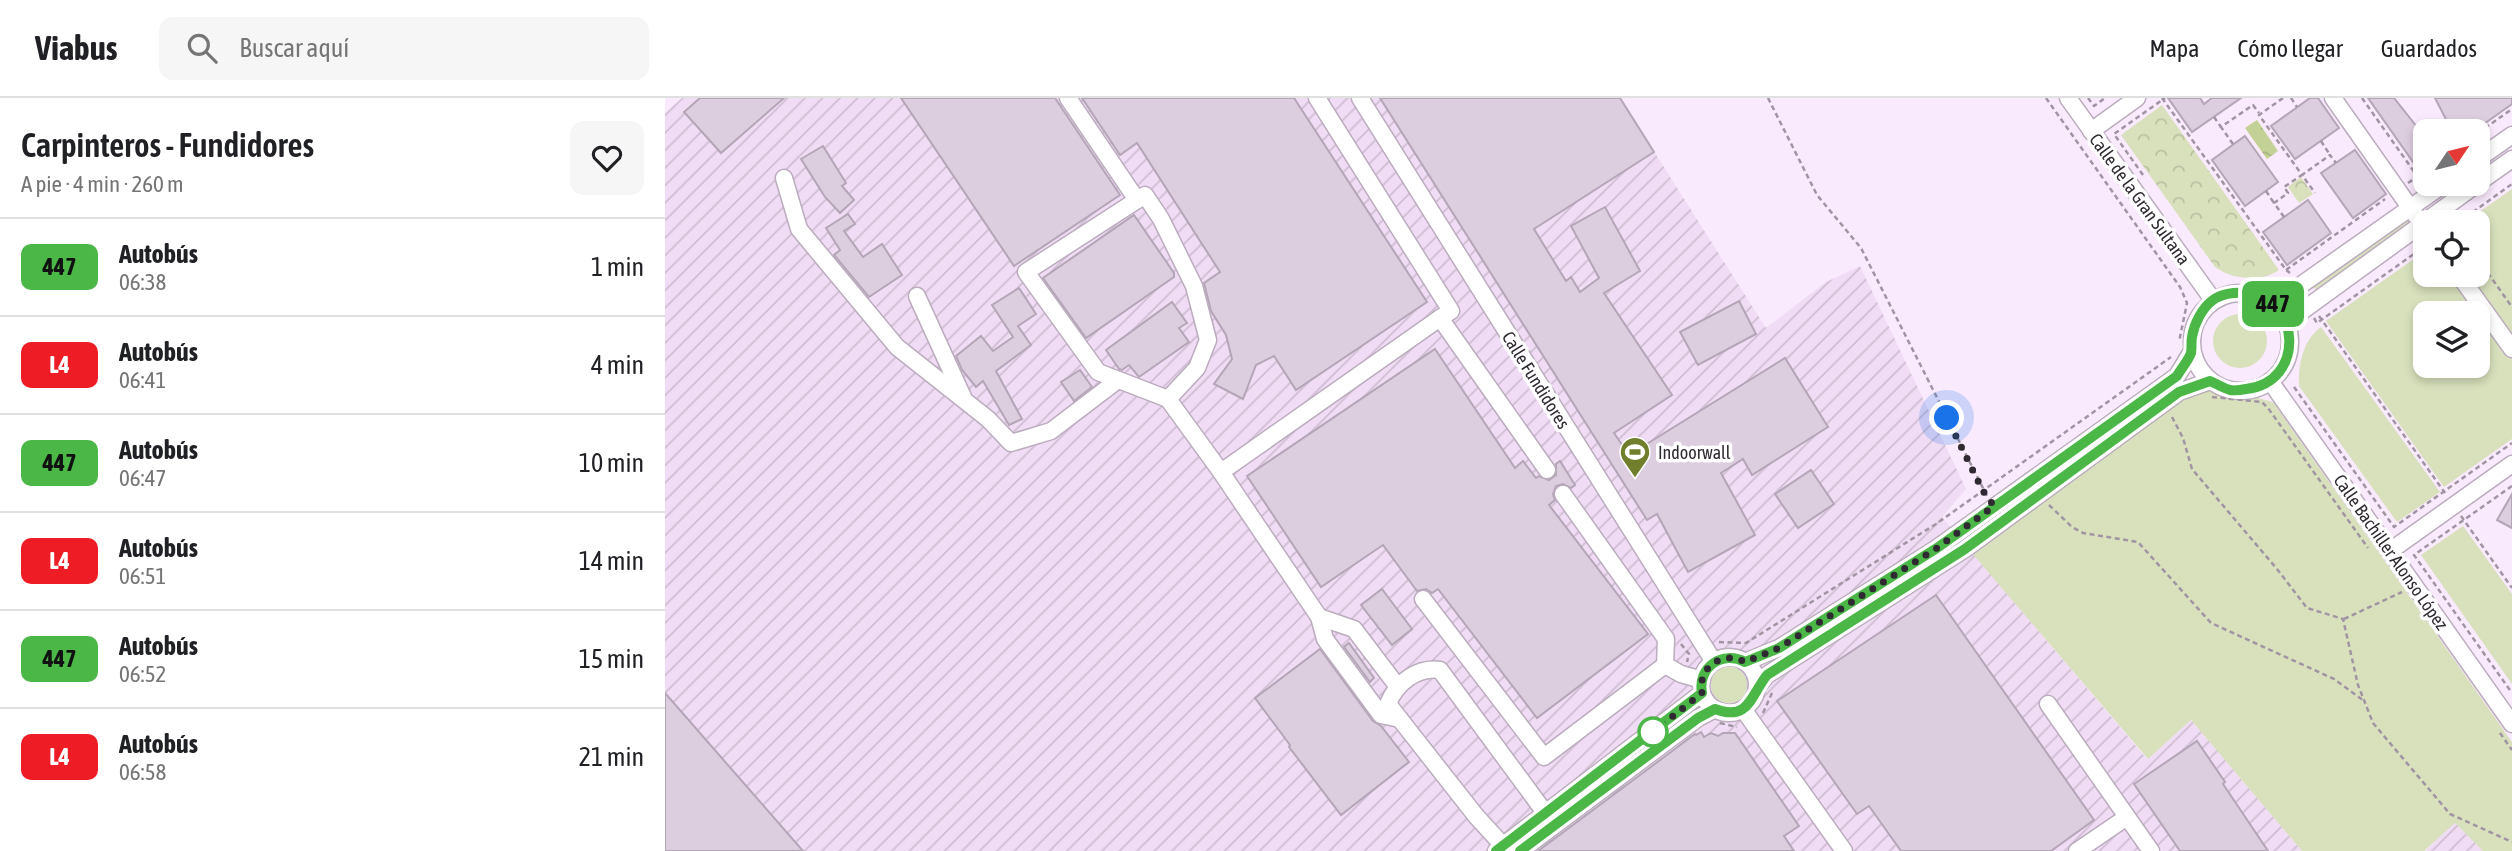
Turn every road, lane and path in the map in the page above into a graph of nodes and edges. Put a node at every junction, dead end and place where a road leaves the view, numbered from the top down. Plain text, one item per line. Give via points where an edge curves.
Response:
1 (1068, 98) edge
2 (1317, 98) edge
3 (1360, 98) edge
4 (1768, 98) edge
5 (2046, 98) edge
6 (2068, 98) edge
7 (2088, 98) edge
8 (2105, 98) edge
9 (2137, 98) edge
10 (2164, 98) edge
11 (2283, 98) edge
12 (2291, 98) edge
13 (2333, 98) edge
14 (2362, 98) edge
15 (2297, 107) dead end
16 (2512, 109) edge
17 (2507, 113) junction
18 (2259, 115) junction
19 (2214, 117) dead end
20 (2512, 120) edge
21 (2490, 125) edge
22 (2221, 127) junction
23 (2091, 131) junction
24 (2512, 135) edge
25 (2321, 141) dead end
26 (2234, 144) dead end
27 (2490, 151) edge
28 (2330, 155) junction
29 (2512, 159) edge
30 (2336, 163) dead end
31 (2413, 170) edge
32 (2490, 174) edge
33 (2302, 175) junction
34 (784, 178) dead end
35 (2512, 184) edge
36 (2150, 185) dead end
37 (2266, 191) dead end
38 (2315, 193) dead end
39 (2394, 193) dead end
40 (2428, 196) edge
41 (2461, 196) edge
42 (1137, 200) junction
43 (2274, 203) junction
44 (2411, 208) junction
45 (2443, 210) edge
46 (2476, 210) edge
47 (2413, 211) edge
48 (2284, 217) dead end
49 (2413, 233) edge
50 (2413, 255) edge
51 (2191, 269) junction
52 (2285, 270) junction
53 (2490, 276) edge
54 (2175, 280) junction
55 (2298, 281) junction
56 (2468, 287) edge
57 (918, 296) dead end
58 (2213, 300) junction
59 (2312, 302) junction
60 (2274, 304) junction
61 (2512, 307) edge
62 (1440, 318) junction
63 (2321, 320) junction
64 (2287, 322) junction
65 (2317, 323) dead end
66 (2182, 349) junction
67 (2512, 349) edge
68 (2166, 361) dead end
69 (1118, 380) junction
70 (2270, 381) junction
71 (2294, 387) dead end
72 (2209, 389) junction
73 (1168, 399) junction
74 (964, 400) junction
75 (2268, 408) dead end
76 (2179, 412) dead end
77 (2512, 443) edge
78 (2512, 464) edge
79 (1547, 470) dead end
80 (1221, 472) junction
81 (2512, 486) edge
82 (2444, 491) junction
83 (1563, 494) dead end
84 (2049, 505) dead end
85 (2454, 505) junction
86 (1994, 506) junction
87 (2464, 520) junction
88 (2390, 551) junction
89 (2512, 588) edge
90 (2400, 593) dead end
91 (1423, 599) dead end
92 (1319, 617) junction
93 (2343, 619) junction
94 (1745, 662) junction
95 (1714, 663) junction
96 (1665, 665) junction
97 (1398, 687) junction
98 (1702, 687) junction
99 (1757, 687) junction
100 (2512, 694) edge
101 (2364, 701) junction
102 (2048, 705) dead end
103 (1715, 709) junction
104 (1743, 709) junction
105 (1400, 719) junction
106 (2512, 724) edge
107 (1546, 814) junction
108 (2127, 817) junction
109 (2512, 842) edge
110 (1502, 849) edge
111 (1520, 851) edge
112 (1844, 851) edge
113 (2077, 851) edge
114 (2151, 851) edge

1 - 42 street
2 - 62 street via 1451,311
3 - 95 street, Calle Fundidores
4 - 86 path via 1817,195 1861,248
5 - 54 path
6 - 23 street, Calle de la Gran Sultana
7 - 8 path via 2094,106
9 - 23 street
10 - 36 path via 2114,134
10 - 52 path
11 - 18 path
12 - 15 path
13 - 44 street
14 - 31 path
16 - 17 path
17 - 20 path
17 - 21 path
18 - 22 path via 2253,105
18 - 33 path
19 - 22 path
22 - 26 path
23 - 51 street, Calle de la Gran Sultana
24 - 27 street
25 - 28 path
28 - 30 path
28 - 33 path
29 - 32 street
33 - 38 path
33 - 43 path via 2284,187 2288,193
34 - 74 street via 799,229 897,346
35 - 46 path
37 - 43 path
39 - 52 path
40 - 44 street
41 - 45 street
42 - 69 street via 1026,272 1098,372
42 - 73 street via 1145,195 1161,219 1194,286 1208,340 1198,368
43 - 48 path
44 - 47 street
44 - 55 street
49 - 59 street
50 - 63 path
51 - 54 path
51 - 58 street, Calle de la Gran Sultana
52 - 55 path
53 - 61 path
54 - 66 path via 2187,303
55 - 60 street
56 - 67 street
57 - 74 street
58 - 60 street via 2233,292 2254,293
58 - 66 street
59 - 63 path
59 - 64 street
60 - 64 street
62 - 79 street
62 - 80 street
63 - 65 path
63 - 82 path
64 - 70 street via 2290,346 2284,366
66 - 68 path
66 - 72 street
66 - 86 street via 2177,376
69 - 73 street
69 - 74 street via 1051,431 1011,443
70 - 72 street via 2259,388
70 - 88 street, Calle Bachiller Alonso López
71 - 82 path via 2393,527
72 - 75 path via 2262,402
72 - 99 street via 2179,392 1965,549 1767,675
73 - 80 street
76 - 93 path via 2171,418 2192,469 2307,608
77 - 82 path
78 - 85 street
80 - 92 street
81 - 87 path
82 - 85 path
83 - 96 street via 1666,639
84 - 101 path via 2083,533 2138,542 2211,623 2334,679
85 - 87 path
85 - 88 street
86 - 94 street via 1937,548 1779,648
87 - 89 path
87 - 100 path via 2414,555
88 - 106 street, Calle Bachiller Alonso López
90 - 93 path
91 - 96 street via 1544,757
92 - 97 street via 1354,629
92 - 105 street via 1325,639 1381,715
93 - 101 path
94 - 95 street via 1731,657
94 - 99 street
95 - 98 street via 1705,671
96 - 98 street
97 - 105 street via 1388,704
97 - 107 street via 1426,668 1440,670
98 - 103 street
98 - 107 street
99 - 104 street via 1753,700
101 - 109 path via 2373,723 2450,814
102 - 108 street
103 - 104 street via 1724,713
103 - 111 street
104 - 112 street
105 - 110 street
107 - 110 street
108 - 113 street
108 - 114 street

